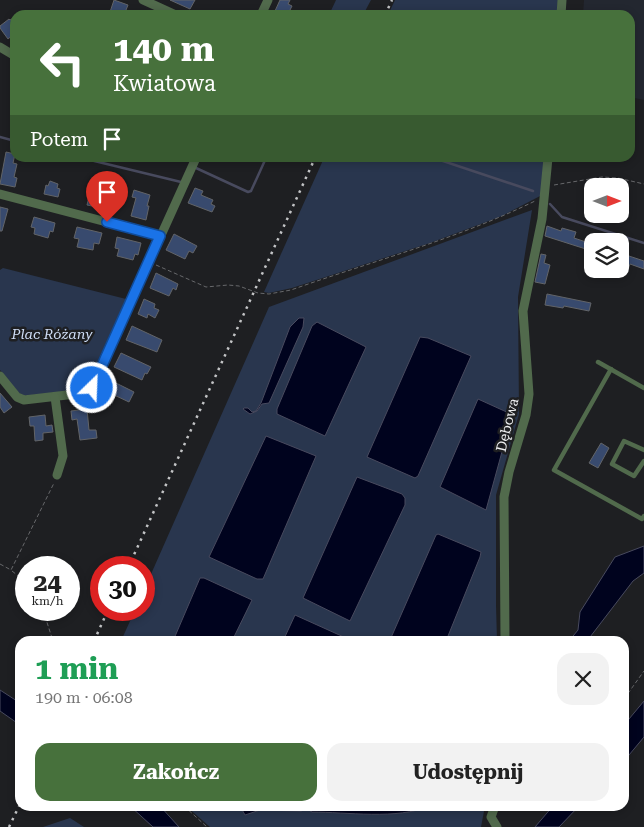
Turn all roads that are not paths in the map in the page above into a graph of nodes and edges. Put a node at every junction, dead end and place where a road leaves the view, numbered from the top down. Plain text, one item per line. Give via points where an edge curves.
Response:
1 (143, 0) edge
2 (165, 10) edge
3 (194, 162) edge
4 (548, 162) edge
5 (0, 194) edge
6 (160, 236) junction
7 (598, 362) dead end
8 (610, 369) junction
9 (0, 376) edge
10 (644, 388) edge
11 (56, 397) junction
12 (644, 450) edge
13 (644, 461) edge
14 (57, 475) road end
15 (644, 516) edge
16 (505, 636) edge
17 (490, 822) edge
18 (497, 827) edge

1 - 2 street
3 - 6 street
4 - 16 street, Dębowa via 545,195 523,311 529,394 504,497
5 - 6 street
6 - 11 street via 92,388 88,392
7 - 8 lane
8 - 10 lane
8 - 15 lane via 554,470 642,519
9 - 11 street via 17,397 24,400
11 - 14 street via 63,456
12 - 13 lane via 624,441 612,464 634,476
17 - 18 street

